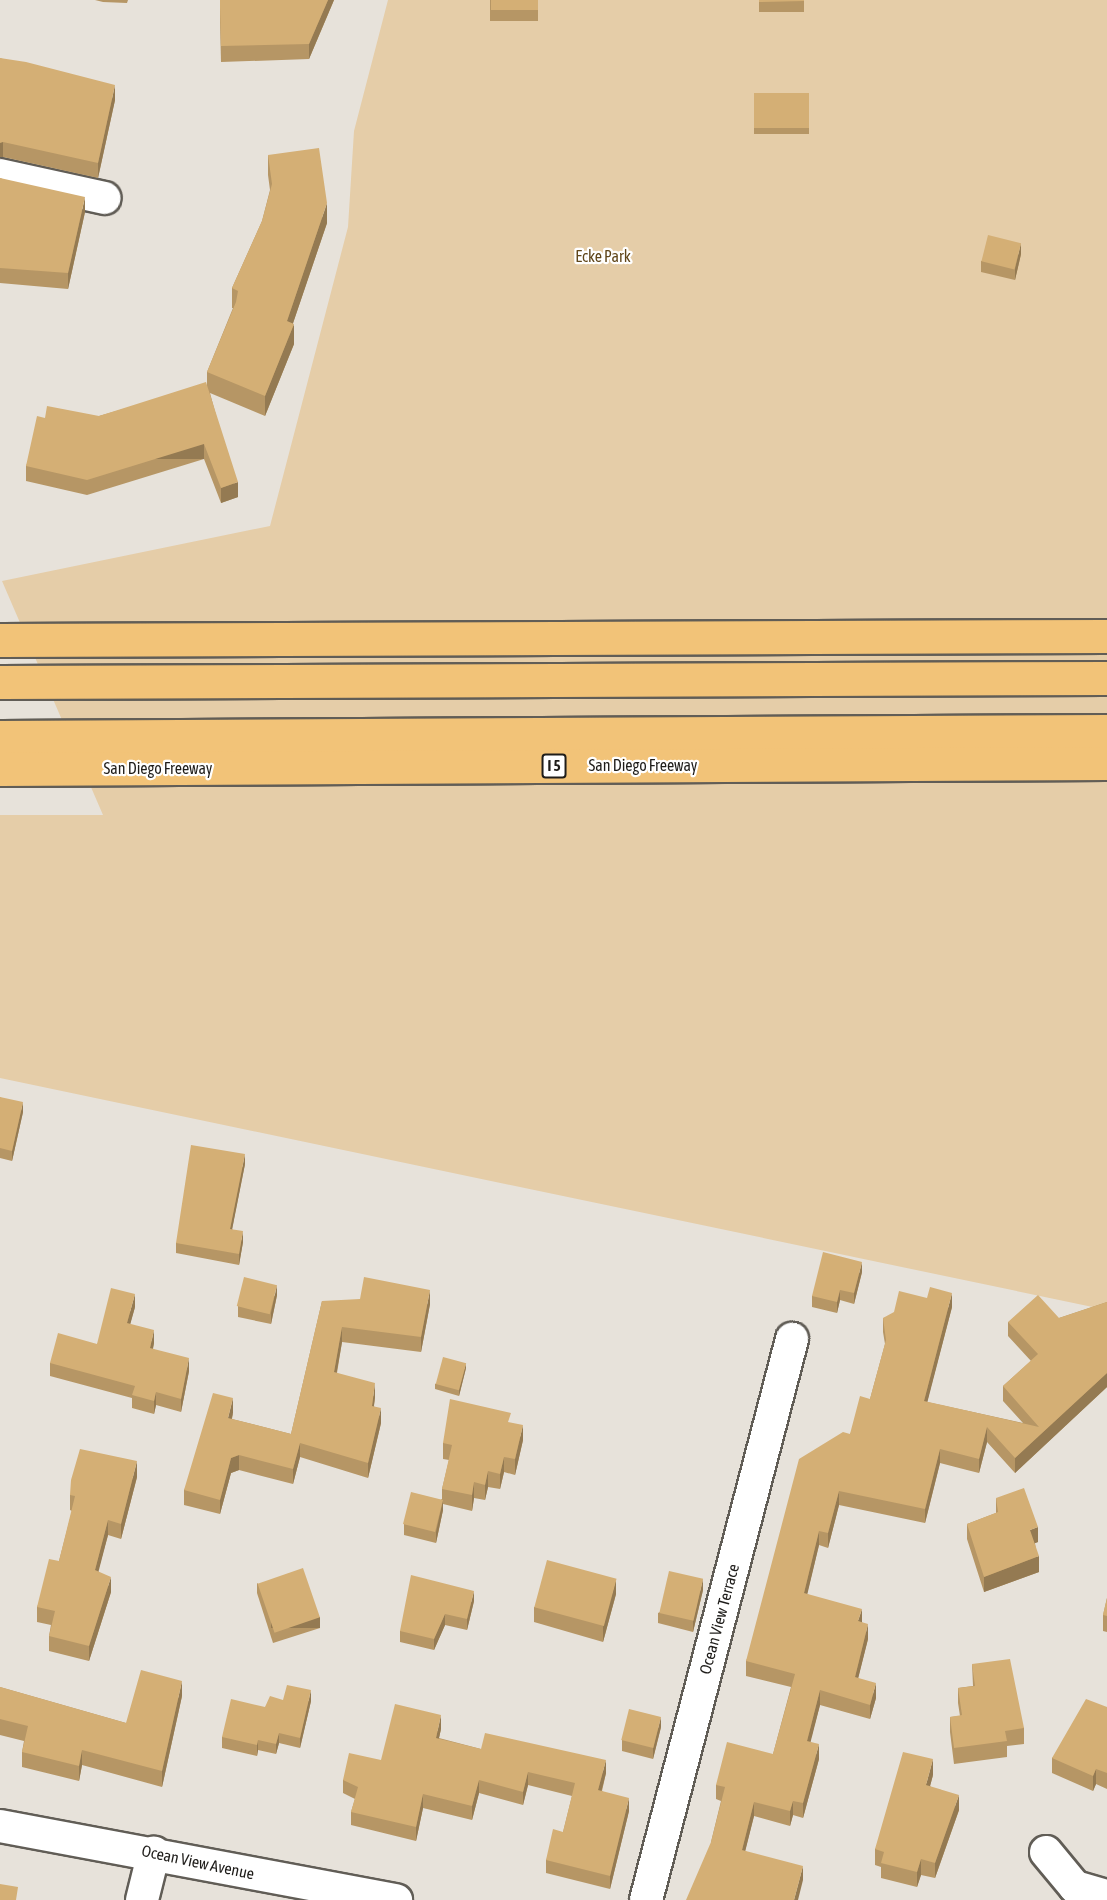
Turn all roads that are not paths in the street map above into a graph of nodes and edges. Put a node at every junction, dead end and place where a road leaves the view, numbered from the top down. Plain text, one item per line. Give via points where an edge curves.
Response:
1 (0, 175) edge
2 (105, 198) dead end
3 (1107, 636) edge
4 (0, 640) edge
5 (1107, 678) edge
6 (0, 682) edge
7 (1107, 731) edge
8 (0, 737) edge
9 (1107, 763) edge
10 (0, 769) edge
11 (792, 1339) dead end
12 (0, 1826) edge
13 (154, 1852) junction
14 (1046, 1852) dead end
15 (1107, 1896) edge
16 (142, 1900) edge
17 (396, 1900) edge
18 (646, 1900) edge

1 - 2 street
3 - 4 highway
5 - 6 highway
7 - 8 highway
9 - 10 highway, San Diego Freeway / I 5
11 - 18 street, Ocean View Terrace
12 - 13 street, Ocean View Avenue
13 - 16 street
13 - 17 street, Ocean View Avenue
14 - 15 street via 1076,1887

